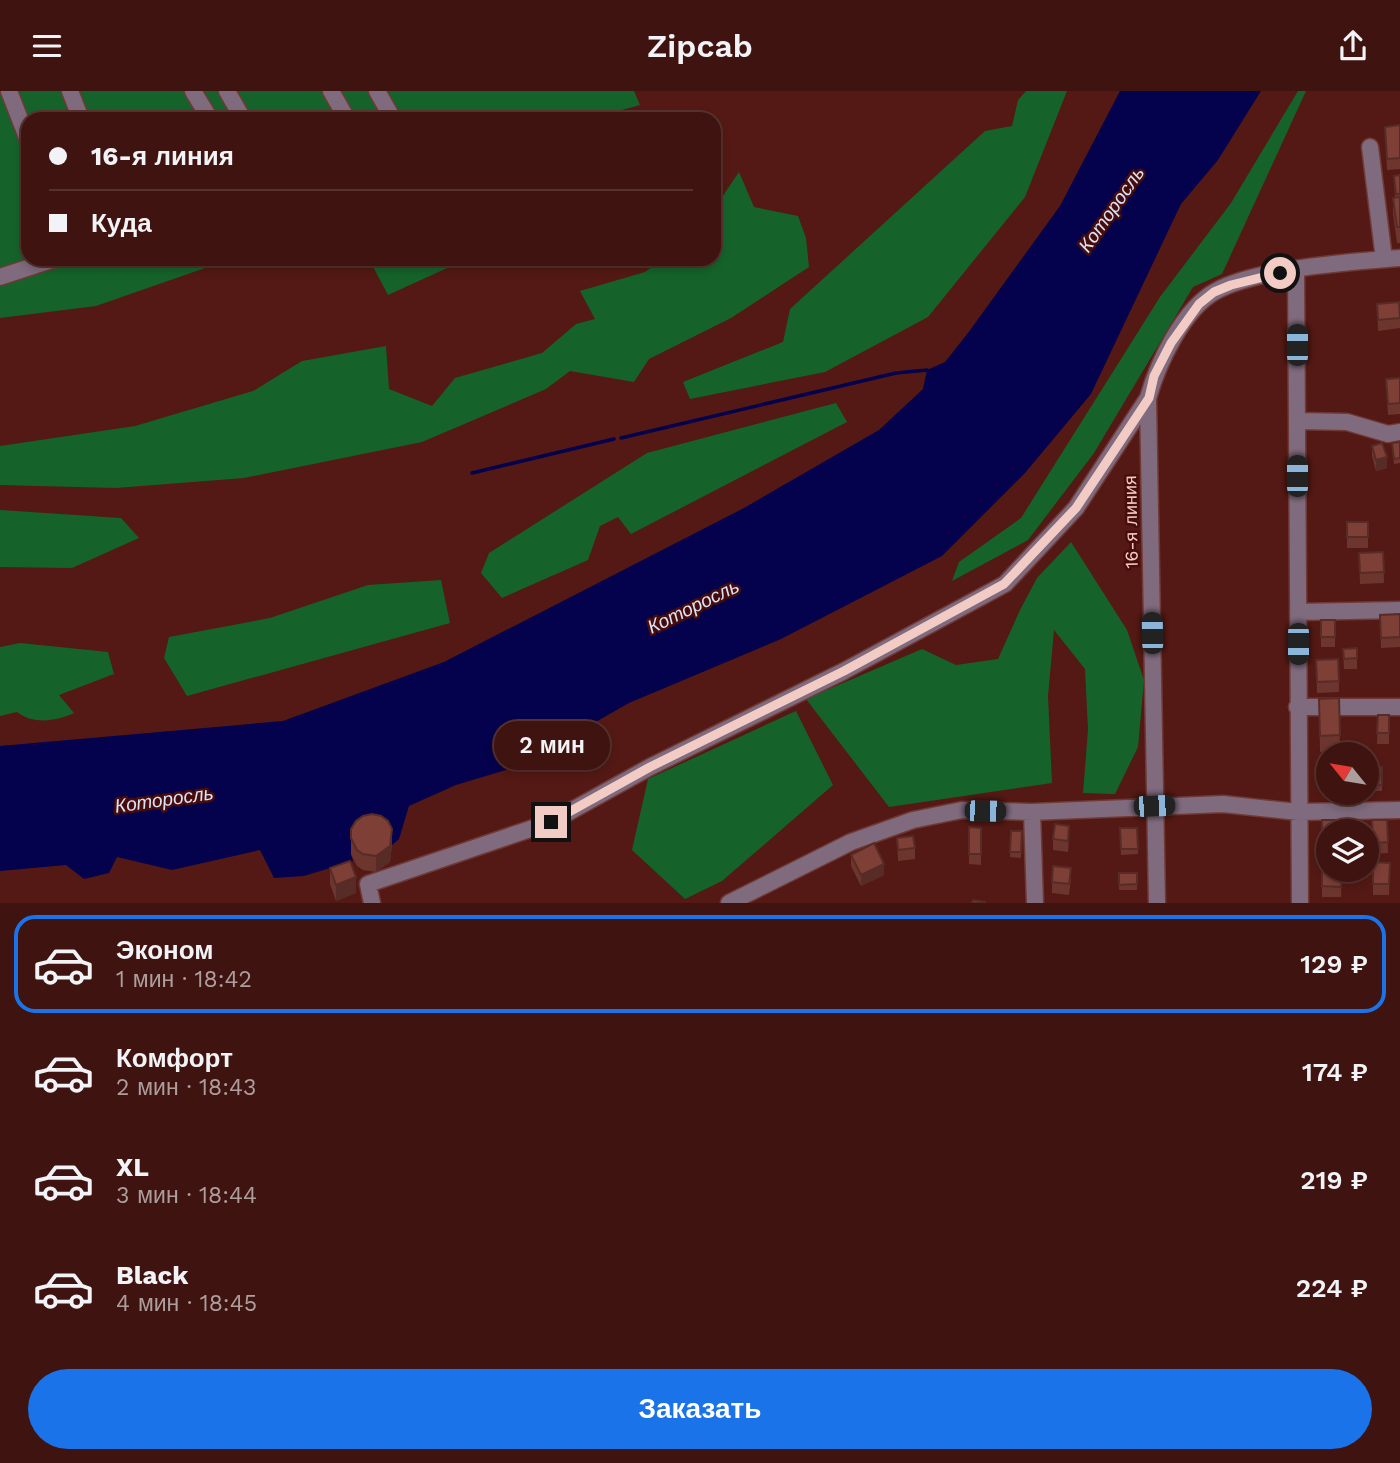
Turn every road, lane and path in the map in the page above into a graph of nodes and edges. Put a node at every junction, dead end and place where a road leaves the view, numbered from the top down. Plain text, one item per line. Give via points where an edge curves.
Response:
1 (9, 91) edge
2 (70, 91) edge
3 (193, 91) edge
4 (227, 91) edge
5 (331, 91) edge
6 (377, 91) edge
7 (78, 112) edge
8 (206, 112) edge
9 (239, 112) edge
10 (342, 112) edge
11 (389, 112) edge
12 (21, 122) edge
13 (1370, 146) dead end
14 (1392, 258) edge
15 (34, 266) edge
16 (1296, 269) junction
17 (0, 277) edge
18 (1149, 398) junction
19 (1297, 421) junction
20 (1400, 432) edge
21 (1400, 610) edge
22 (1298, 612) junction
23 (1297, 707) junction
24 (1400, 707) edge
25 (1154, 806) junction
26 (1400, 810) edge
27 (1032, 812) junction
28 (1298, 812) junction
29 (732, 902) edge
30 (372, 903) edge
31 (1035, 903) edge
32 (1157, 903) edge
33 (1300, 903) edge

1 - 12 street
2 - 7 street
3 - 8 street
4 - 9 street
5 - 10 street
6 - 11 street
13 - 14 street
14 - 16 street, 16-я линия
15 - 17 street
16 - 18 street, 16-я линия via 1231,285 1199,304 1171,343 1154,376
16 - 19 street
18 - 25 street, 16-я линия
18 - 30 street via 1076,508 1004,584 551,822 368,884
19 - 20 street via 1347,422 1388,434
19 - 22 street
21 - 22 street
22 - 23 street
23 - 24 street
23 - 28 street
25 - 27 street
25 - 28 street via 1223,804
25 - 32 street, 16-я линия
26 - 28 street
27 - 29 street via 962,810 913,820 851,842
27 - 31 street
28 - 33 street

